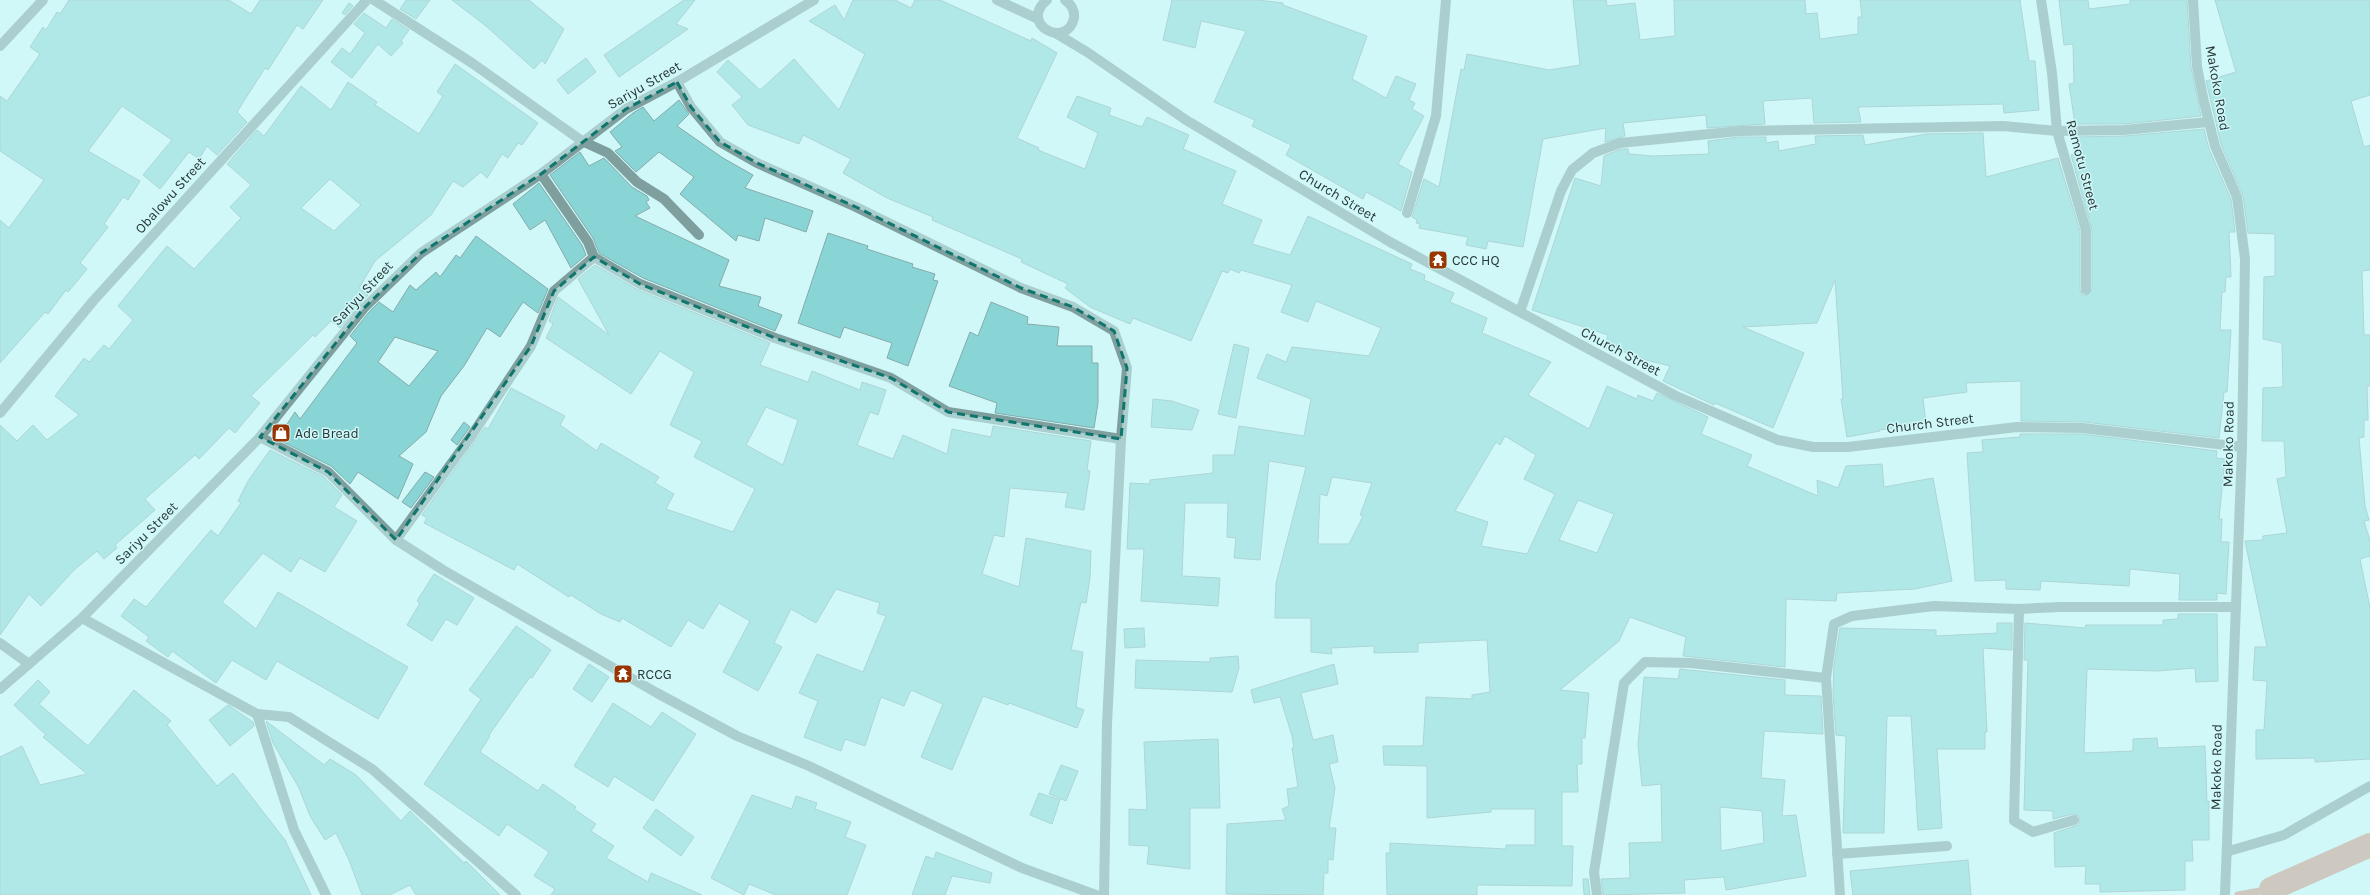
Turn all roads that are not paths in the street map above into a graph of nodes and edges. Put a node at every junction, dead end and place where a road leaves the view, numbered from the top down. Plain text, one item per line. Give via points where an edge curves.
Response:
1 (42, 0) edge
2 (366, 0) edge
3 (374, 0) edge
4 (814, 0) edge
5 (997, 0) edge
6 (1047, 0) edge
7 (1446, 0) edge
8 (2041, 0) edge
9 (2192, 0) edge
10 (1068, 1) edge
11 (1038, 19) junction
12 (1057, 34) junction
13 (0, 46) edge
14 (677, 82) junction
15 (2208, 122) junction
16 (2056, 131) junction
17 (582, 141) junction
18 (541, 174) junction
19 (1407, 212) dead end
20 (698, 235) dead end
21 (594, 257) junction
22 (2086, 290) dead end
23 (1520, 312) junction
24 (0, 413) edge
25 (260, 437) junction
26 (1121, 439) junction
27 (2242, 447) junction
28 (396, 540) junction
29 (2236, 607) junction
30 (2019, 609) junction
31 (82, 618) junction
32 (0, 643) edge
33 (29, 664) junction
34 (1826, 678) junction
35 (0, 689) edge
36 (258, 714) junction
37 (2370, 786) edge
38 (2074, 820) dead end
39 (1947, 846) dead end
40 (1837, 854) junction
41 (2228, 856) junction
42 (326, 895) edge
43 (516, 895) edge
44 (1096, 895) edge
45 (1104, 895) edge
46 (1597, 895) edge
47 (1840, 895) edge
48 (2225, 895) edge

1 - 13 street
2 - 24 street, Obalowu Street via 94,300
3 - 17 street via 472,63
4 - 14 street, Sariyu Street
5 - 11 street
6 - 11 street via 1039,11
7 - 19 street via 1436,116
8 - 16 street, Ramotu Street via 2052,72
9 - 15 street, Makoko Road via 2197,66
10 - 12 street via 1074,18 1065,31
11 - 12 street, Church Street via 1042,27
12 - 23 street, Church Street via 1186,120 1390,242
14 - 17 street, Sariyu Street via 626,109
14 - 26 street via 691,107 720,142 756,163 856,207 1021,288 1073,307 1114,331 1127,368
15 - 16 street via 2124,130
15 - 27 street, Makoko Road via 2215,146 2237,197 2244,259
16 - 22 street, Ramotu Street via 2086,230
16 - 23 street via 2003,126 1739,131 1620,143 1593,153 1572,170 1561,191
17 - 18 street, Sariyu Street
17 - 20 street via 608,153 637,182 664,199
18 - 21 street via 588,242
18 - 25 street, Sariyu Street via 421,253 364,308
21 - 26 street via 640,284 714,315 891,378 948,412
21 - 28 street via 554,291 531,346 472,435
23 - 27 street, Church Street via 1674,395 1778,440 1813,448 1848,447 2017,427 2083,428
25 - 28 street via 328,472
25 - 31 street, Sariyu Street
26 - 45 street via 1107,724
27 - 29 street, Makoko Road
28 - 44 street via 443,570 737,736 809,766 1022,868
29 - 30 street
29 - 41 street, Makoko Road
30 - 34 street via 1934,606 1852,616 1834,624
30 - 38 street via 2014,821 2033,832
31 - 33 street, Sariyu Street
31 - 36 street
32 - 33 street
33 - 35 street, Sariyu Street
34 - 40 street
34 - 46 street via 1691,663 1645,662 1624,683 1594,872
36 - 42 street via 294,830
36 - 43 street via 290,718 372,769
37 - 41 street via 2284,835
39 - 40 street
40 - 47 street
41 - 48 street, Makoko Road

